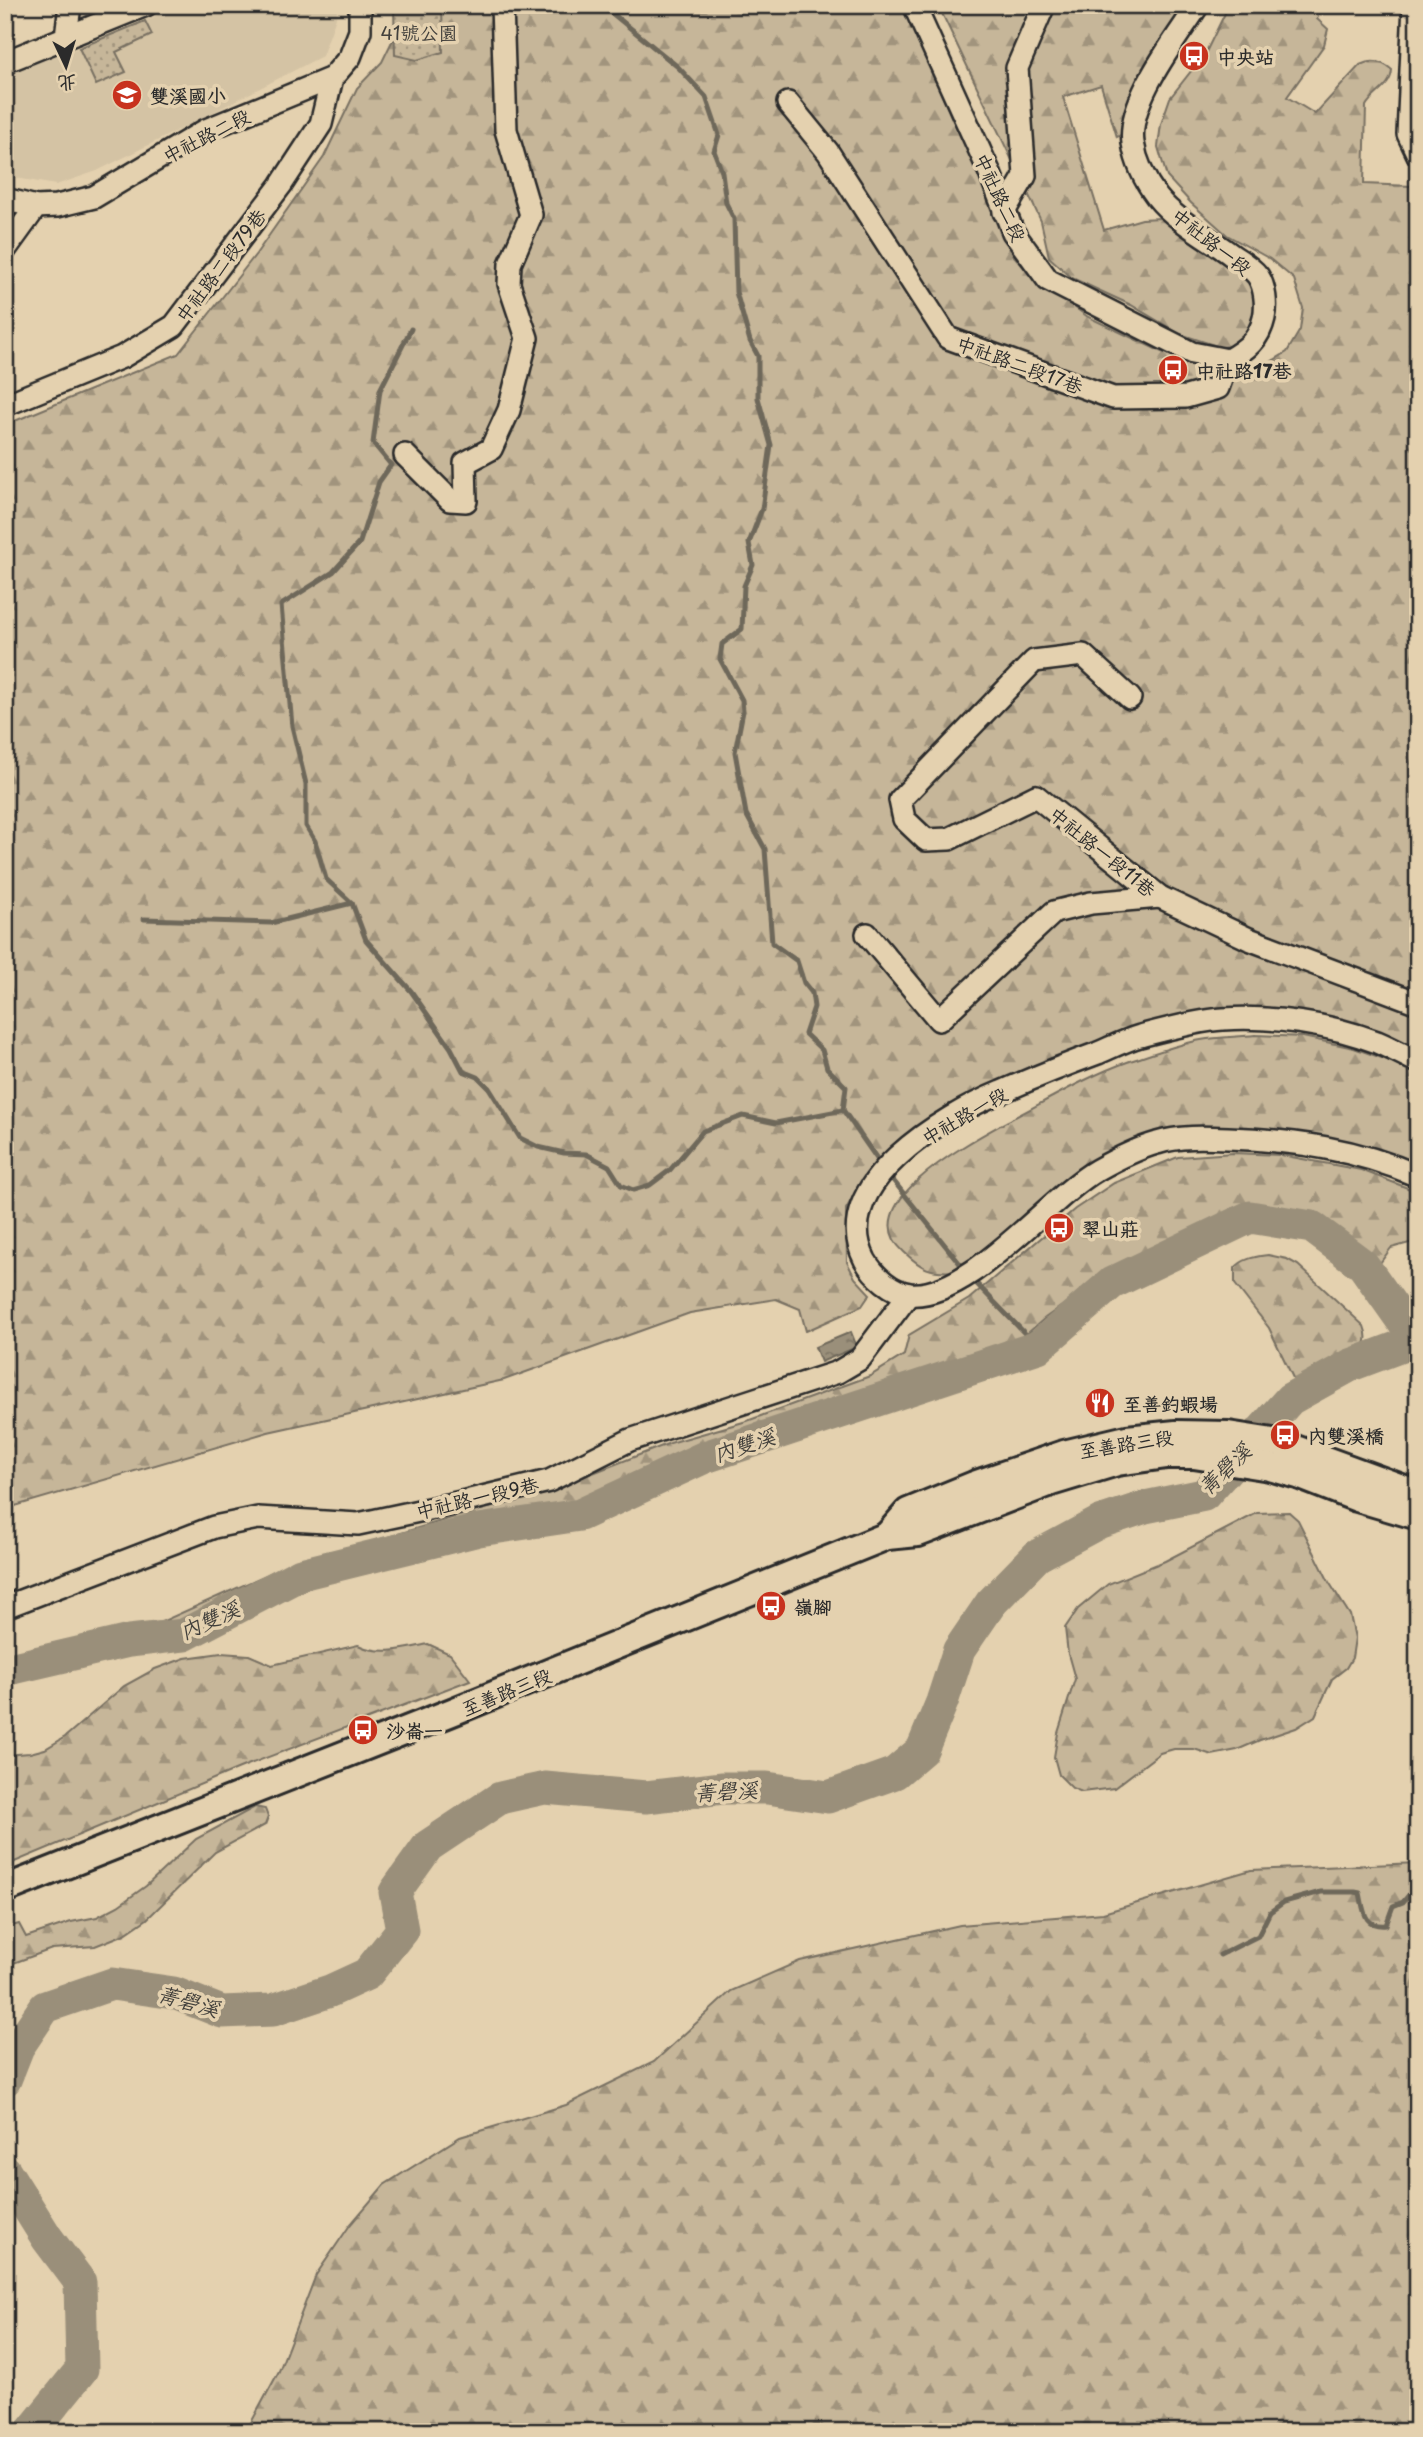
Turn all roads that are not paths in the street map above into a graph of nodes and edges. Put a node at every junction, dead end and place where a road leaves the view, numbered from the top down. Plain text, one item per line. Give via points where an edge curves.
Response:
1 (70, 5) edge
2 (146, 5) edge
3 (360, 5) edge
4 (502, 5) edge
5 (914, 5) edge
6 (1044, 5) edge
7 (1198, 5) edge
8 (1414, 5) edge
9 (66, 37) junction
10 (5, 62) edge
11 (332, 78) junction
12 (788, 103) dead end
13 (1418, 155) edge
14 (5, 200) edge
15 (36, 207) junction
16 (1004, 212) junction
17 (5, 250) edge
18 (1228, 360) junction
19 (5, 405) edge
20 (405, 455) dead end
21 (1130, 698) dead end
22 (1160, 897) junction
23 (867, 934) dead end
24 (1418, 1003) edge
25 (1418, 1062) edge
26 (1418, 1176) edge
27 (909, 1294) junction
28 (1275, 1455) junction
29 (1418, 1494) edge
30 (1418, 1516) edge
31 (5, 1607) edge
32 (5, 1889) edge

1 - 9 street
2 - 9 street
3 - 11 street via 360,31 350,57
4 - 20 street via 506,130 531,215 510,264 509,284 527,338 509,410 491,449 465,463 466,501 450,500
5 - 16 street, 中社路二段
6 - 16 street via 1017,68 1025,176
7 - 18 street, 中社路一段 via 1136,108 1133,142 1141,171 1158,198 1257,276 1265,314 1259,336 1248,349
8 - 13 street via 1408,134
9 - 10 street
11 - 15 street, 中社路二段 via 206,130 94,197
11 - 19 street, 中社路二段79巷 via 321,124 281,185 174,326 122,357
12 - 18 street, 中社路二段17巷 via 828,152 948,338 1112,398 1186,397 1218,388
14 - 15 street, 中社路二段
15 - 17 street
16 - 18 street, 中社路二段 via 1048,280 1192,353
21 - 22 street, 中社路一段11巷 via 1083,655 1034,661 900,800 904,818 926,840 949,839 1036,796
22 - 23 street via 1091,903 1054,912 939,1020
22 - 24 street, 中社路一段11巷 via 1250,939
25 - 27 street, 中社路一段 via 1377,1042 1323,1026 1220,1019 1139,1037 987,1097 931,1129 881,1171 863,1202 857,1230 864,1259 879,1280
26 - 27 street via 1385,1161 1324,1146 1199,1137 1156,1143 1095,1171 974,1270 939,1290
27 - 31 street, 中社路一段9巷 via 860,1359 838,1372 631,1440 549,1480 358,1524 258,1518 214,1527
28 - 29 street, 至善路三段
28 - 30 street, 至善路三段 via 1298,1475
28 - 32 street, 至善路三段 via 1227,1447 1117,1462 918,1533 887,1536

